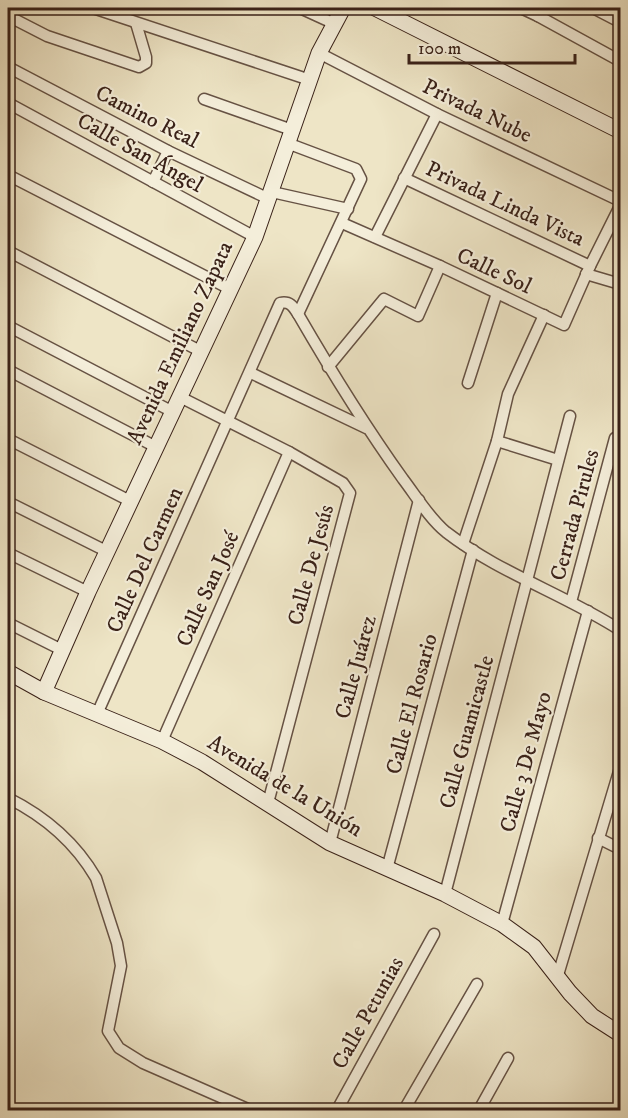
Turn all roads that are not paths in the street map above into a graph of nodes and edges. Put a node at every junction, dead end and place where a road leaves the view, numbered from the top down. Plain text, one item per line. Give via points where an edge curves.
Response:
1 (93, 8) edge
2 (300, 8) edge
3 (343, 8) edge
4 (375, 8) edge
5 (521, 8) edge
6 (593, 8) edge
7 (540, 12) edge
8 (8, 16) edge
9 (621, 22) edge
10 (136, 23) junction
11 (335, 24) junction
12 (320, 53) junction
13 (621, 61) edge
14 (8, 67) edge
15 (310, 80) junction
16 (204, 99) dead end
17 (8, 103) edge
18 (436, 114) junction
19 (621, 130) edge
20 (289, 136) junction
21 (168, 151) junction
22 (8, 175) edge
23 (404, 177) junction
24 (153, 182) junction
25 (270, 196) junction
26 (621, 201) edge
27 (621, 206) edge
28 (348, 209) junction
29 (342, 223) junction
30 (255, 237) junction
31 (375, 237) junction
32 (8, 251) edge
33 (440, 266) junction
34 (588, 270) junction
35 (621, 284) edge
36 (231, 289) junction
37 (497, 293) junction
38 (298, 314) junction
39 (544, 315) junction
40 (8, 326) edge
41 (202, 352) junction
42 (328, 367) junction
43 (8, 370) edge
44 (251, 373) junction
45 (468, 383) dead end
46 (180, 397) junction
47 (173, 412) junction
48 (570, 416) dead end
49 (228, 422) junction
50 (366, 428) junction
51 (615, 438) dead end
52 (8, 439) edge
53 (497, 441) junction
54 (156, 447) junction
55 (289, 452) junction
56 (558, 460) junction
57 (419, 500) junction
58 (8, 502) edge
59 (132, 502) junction
60 (463, 544) junction
61 (473, 550) junction
62 (108, 552) junction
63 (8, 553) edge
64 (527, 580) junction
65 (88, 592) junction
66 (571, 602) junction
67 (588, 610) junction
68 (8, 623) edge
69 (621, 630) edge
70 (62, 650) junction
71 (8, 672) edge
72 (44, 692) junction
73 (97, 714) junction
74 (162, 741) junction
75 (620, 772) edge
76 (8, 798) edge
77 (267, 803) junction
78 (598, 838) junction
79 (330, 843) junction
80 (621, 849) edge
81 (387, 869) junction
82 (445, 894) junction
83 (502, 924) junction
84 (434, 934) dead end
85 (558, 975) junction
86 (477, 984) dead end
87 (621, 1034) edge
88 (508, 1058) dead end
89 (250, 1110) edge
90 (337, 1110) edge
91 (404, 1110) edge
92 (479, 1110) edge

1 - 10 street
2 - 11 street
3 - 11 main road, Avenida Emiliano Zapata
4 - 19 main road
5 - 7 street
6 - 9 street
7 - 13 street
8 - 10 street via 47,36 139,67 146,63 146,57
10 - 15 street
11 - 12 main road, Avenida Emiliano Zapata
12 - 15 main road, Avenida Emiliano Zapata
12 - 18 street, Privada Nube
14 - 21 street, Camino Real
15 - 20 main road, Avenida Emiliano Zapata
16 - 20 street
17 - 24 street, Calle San Ángel
18 - 23 street, Privada Linda Vista
18 - 26 street, Privada Nube
20 - 25 main road, Avenida Emiliano Zapata
20 - 28 street via 356,169 361,179
21 - 24 street
21 - 25 street, Camino Real
22 - 36 street
23 - 31 street, Privada Linda Vista
23 - 34 street, Privada Linda Vista
24 - 30 street, Calle San Ángel
25 - 28 street, Camino Real
25 - 30 main road, Avenida Emiliano Zapata
27 - 34 street
28 - 29 street
29 - 31 street
29 - 38 street
30 - 36 main road, Avenida Emiliano Zapata
31 - 33 street
32 - 41 street
33 - 37 street, Calle Sol
33 - 42 street, Calle Sol via 418,316 384,299
34 - 35 street, Privada Linda Vista
34 - 39 street, Calle Sol via 564,325
36 - 41 main road, Avenida Emiliano Zapata
37 - 39 street, Calle Sol
37 - 45 street
38 - 42 street
38 - 44 street, Calle Del Carmen via 292,304 280,303
39 - 53 street via 507,394
40 - 47 street
41 - 46 main road, Avenida Emiliano Zapata
42 - 50 street
43 - 54 street
44 - 49 street, Calle Del Carmen
44 - 50 street
46 - 47 main road, Avenida Emiliano Zapata
46 - 49 street, Calle De Jesús
47 - 54 main road, Avenida Emiliano Zapata
48 - 56 street, Calle Guamicastle
49 - 55 street, Calle De Jesús
49 - 73 street, Calle Del Carmen
50 - 57 street
51 - 66 street, Cerrada Pirules
52 - 59 street
53 - 56 street
53 - 60 street
54 - 59 main road, Avenida Emiliano Zapata
55 - 74 street, Calle San José
55 - 77 street, Calle De Jesús via 343,483 350,492
56 - 64 street, Calle Guamicastle
57 - 60 street via 444,530
57 - 79 street, Calle Juárez
58 - 62 street
59 - 62 main road, Avenida Emiliano Zapata
60 - 61 street
61 - 64 street
61 - 81 street, Calle El Rosario
62 - 65 main road, Avenida Emiliano Zapata
63 - 65 street
64 - 66 street
64 - 82 street, Calle Guamicastle
65 - 70 main road, Avenida Emiliano Zapata
66 - 67 street
67 - 69 street
67 - 83 street, Calle 3 De Mayo
68 - 70 street
70 - 72 main road, Avenida Emiliano Zapata
71 - 72 main road, Avenida de la Unión
72 - 73 main road, Avenida de la Unión
73 - 74 main road, Avenida de la Unión
74 - 77 main road, Avenida de la Unión
75 - 78 street
76 - 89 street via 56,829 96,878 121,966 108,1031 112,1041 144,1063
77 - 79 main road, Avenida de la Unión
78 - 80 street
78 - 85 street
79 - 81 main road, Avenida de la Unión
81 - 82 main road, Avenida de la Unión
82 - 83 main road, Avenida de la Unión
83 - 85 main road, Avenida de la Unión via 534,947
84 - 90 street, Calle Petunias
85 - 87 main road, Avenida de la Unión via 592,1016
86 - 91 street
88 - 92 street

